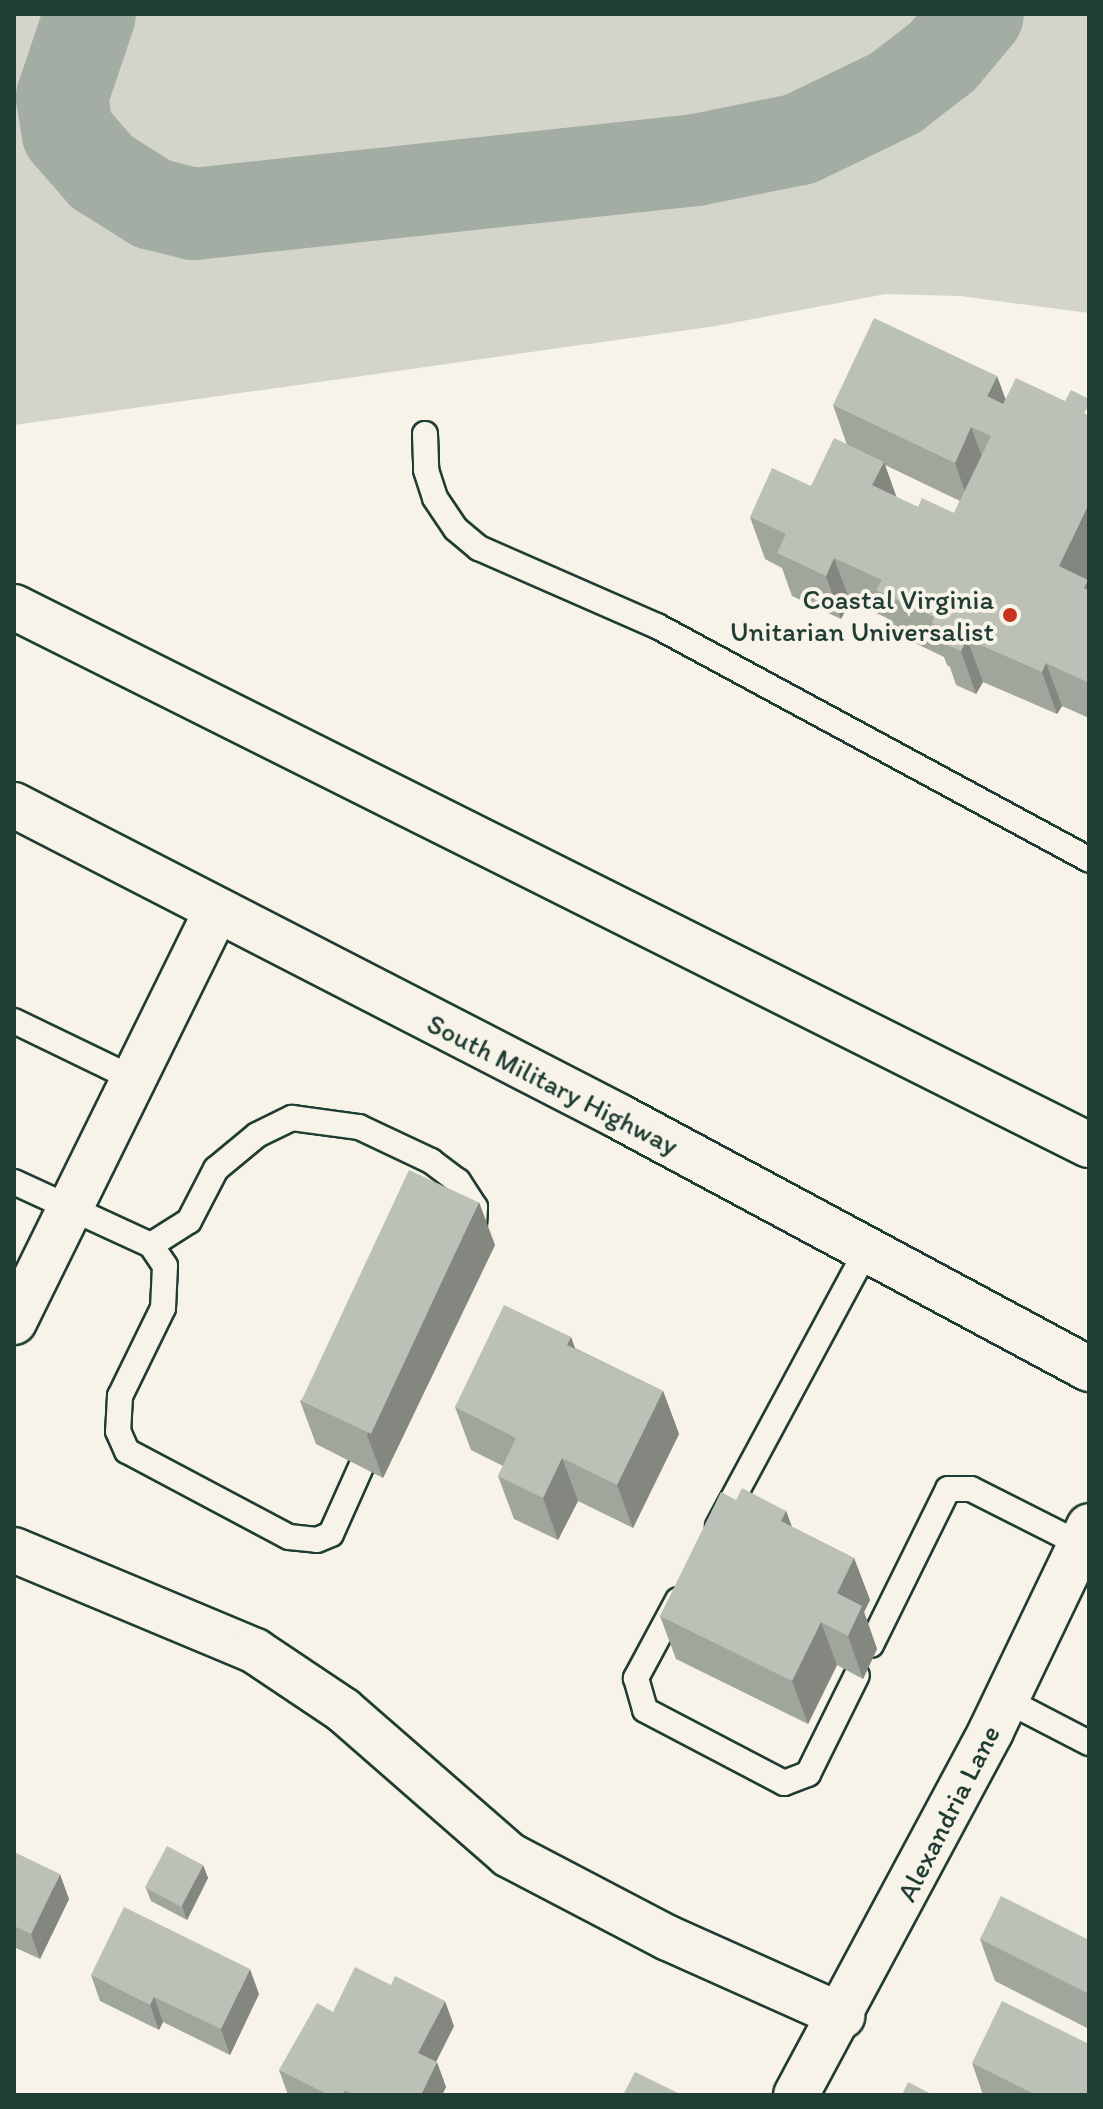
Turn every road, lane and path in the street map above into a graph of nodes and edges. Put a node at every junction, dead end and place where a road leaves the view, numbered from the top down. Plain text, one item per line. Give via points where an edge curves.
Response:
1 (425, 434) dead end
2 (14, 607) edge
3 (14, 805) edge
4 (1089, 860) edge
5 (217, 910) junction
6 (14, 1021) edge
7 (134, 1079) junction
8 (1089, 1145) edge
9 (14, 1182) edge
10 (69, 1210) junction
11 (474, 1234) edge
12 (151, 1245) junction
13 (867, 1249) junction
14 (14, 1322) edge
15 (1089, 1369) edge
16 (361, 1467) edge
17 (1085, 1535) edge
18 (14, 1550) edge
19 (704, 1552) edge
20 (689, 1580) edge
21 (871, 1645) dead end
22 (857, 1675) dead end
23 (1006, 1700) junction
24 (1089, 1743) edge
25 (842, 2016) junction
26 (796, 2095) edge

1 - 4 lane via 426,470 435,498 456,529 479,548 657,626
2 - 8 main road
3 - 5 main road, South Military Highway
5 - 7 main road
5 - 13 main road, South Military Highway
6 - 7 lane
7 - 10 main road
9 - 10 lane
10 - 12 lane
10 - 14 main road
11 - 12 lane via 475,1207 458,1181 431,1161 359,1127 292,1118 257,1135 216,1169 189,1221
12 - 16 lane via 165,1266 167,1284 163,1308 120,1396 118,1431 127,1451 289,1537 317,1540 331,1534
13 - 15 main road, South Military Highway
13 - 19 lane
17 - 21 lane via 971,1489 948,1489
17 - 23 main road, Alexandria Lane
18 - 25 main road via 255,1651 343,1710 509,1855 668,1938
20 - 22 lane via 636,1678 645,1710 784,1783 808,1774
23 - 24 lane
23 - 25 main road, Alexandria Lane
25 - 26 main road, Alexandria Lane

